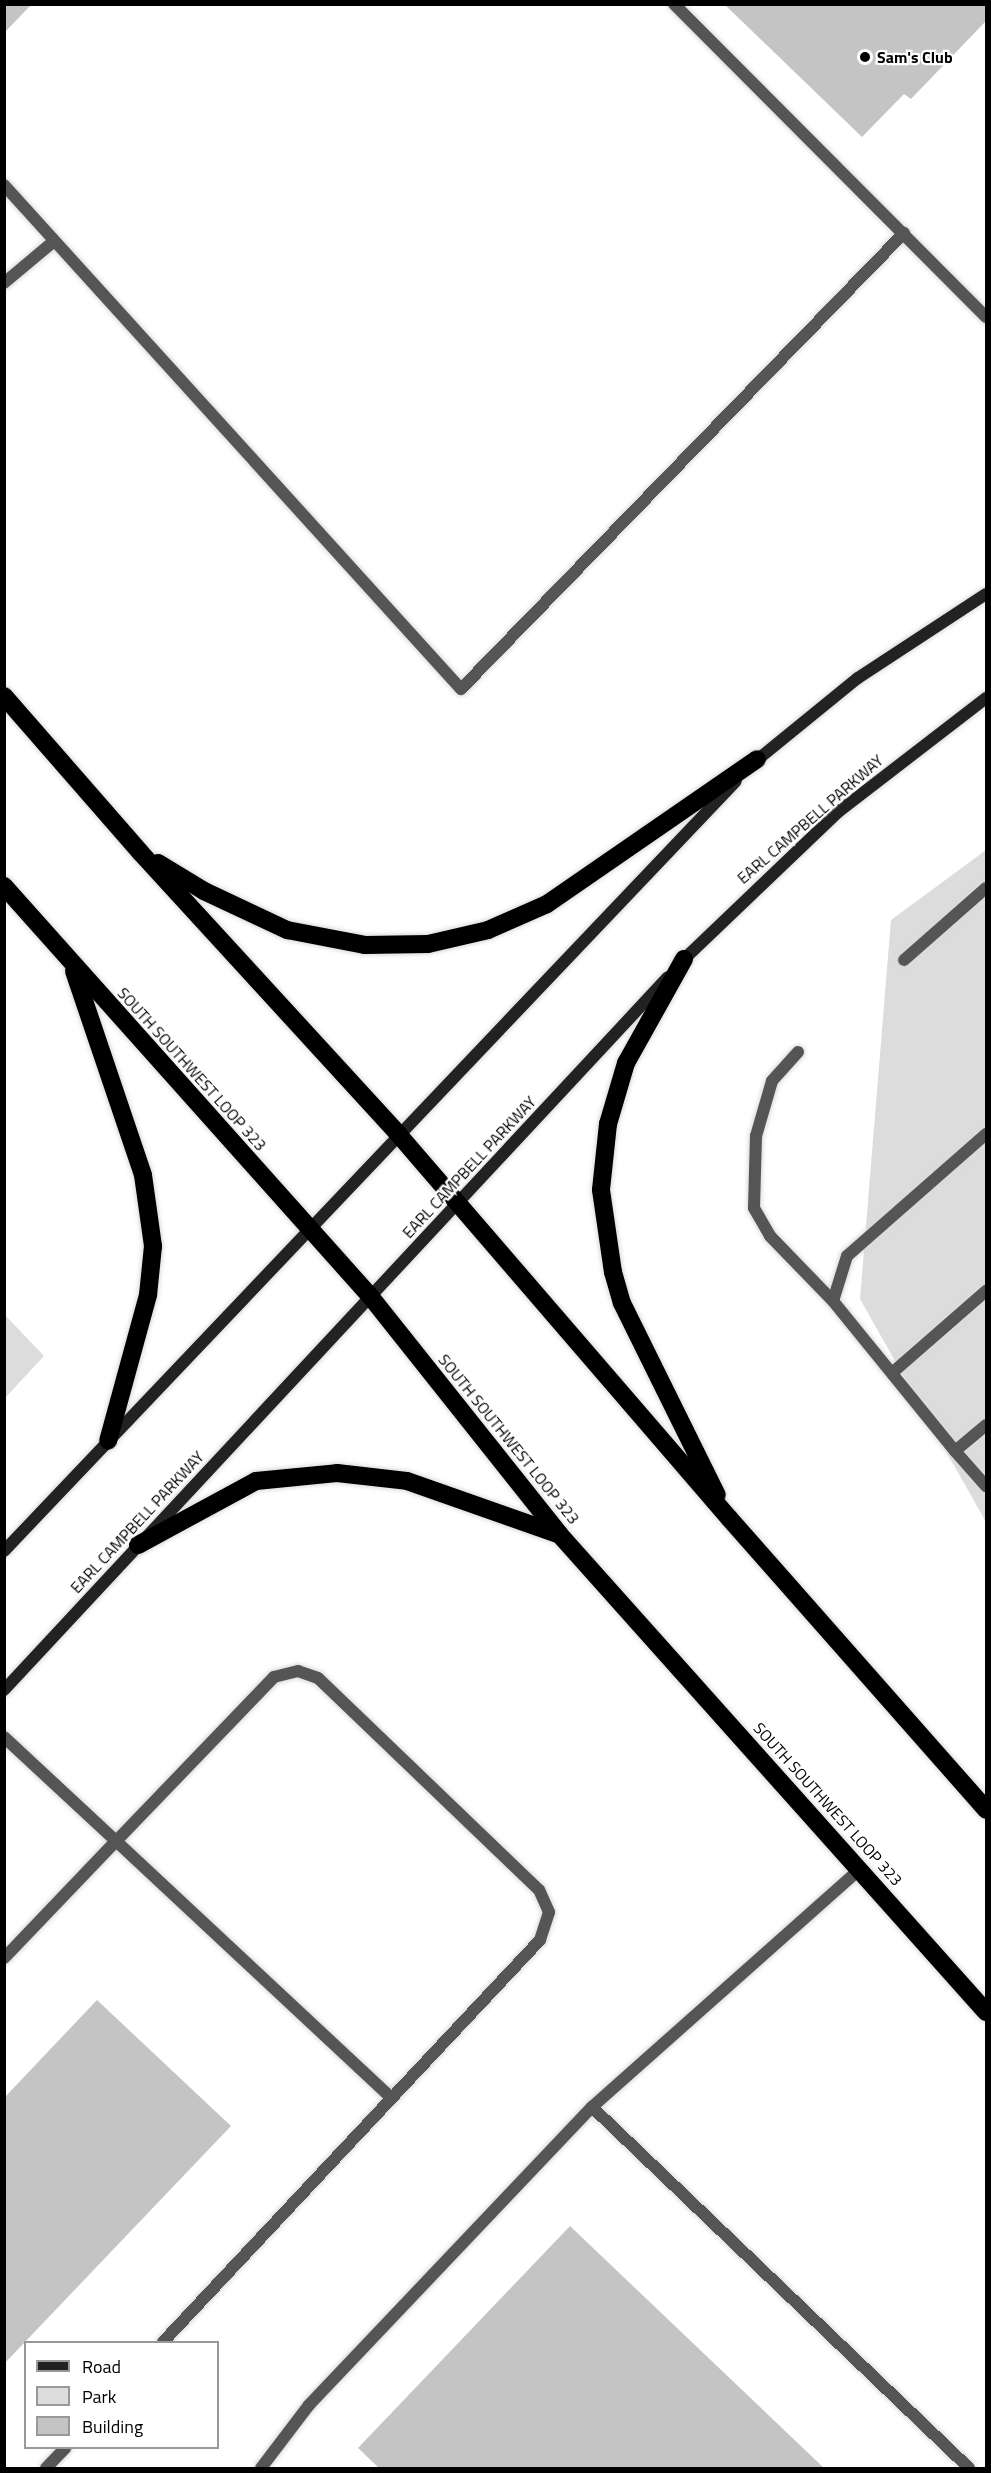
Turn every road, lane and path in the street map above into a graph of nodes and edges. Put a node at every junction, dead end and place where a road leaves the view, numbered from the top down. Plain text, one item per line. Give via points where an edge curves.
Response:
1 (674, 4) edge
2 (4, 185) edge
3 (904, 233) junction
4 (53, 242) junction
5 (4, 283) edge
6 (987, 317) edge
7 (987, 594) edge
8 (4, 696) edge
9 (987, 698) edge
10 (757, 759) junction
11 (140, 852) junction
12 (4, 886) edge
13 (987, 888) edge
14 (684, 959) junction
15 (904, 960) dead end
16 (70, 961) junction
17 (798, 1052) dead end
18 (987, 1134) edge
19 (399, 1135) junction
20 (458, 1204) junction
21 (310, 1231) junction
22 (987, 1291) edge
23 (370, 1296) junction
24 (833, 1301) junction
25 (891, 1373) junction
26 (987, 1425) edge
27 (108, 1441) junction
28 (955, 1451) junction
29 (987, 1486) edge
30 (729, 1518) junction
31 (560, 1535) junction
32 (138, 1545) junction
33 (4, 1551) edge
34 (4, 1690) edge
35 (4, 1737) edge
36 (987, 1810) edge
37 (116, 1841) junction
38 (860, 1869) junction
39 (4, 1958) edge
40 (987, 2012) edge
41 (391, 2097) junction
42 (592, 2108) junction
43 (165, 2341) edge
44 (64, 2449) edge
45 (46, 2469) edge
46 (261, 2469) edge
47 (969, 2469) edge

1 - 3 lane
2 - 4 lane
3 - 4 lane via 461,689
3 - 6 lane
4 - 5 lane
7 - 10 street via 876,665
8 - 11 highway
9 - 14 street, EARL CAMPBELL PARKWAY via 838,813
10 - 11 highway via 547,904 488,930 428,944 365,945 287,930 204,891
10 - 19 street
11 - 19 highway
12 - 16 highway, SOUTH SOUTHWEST LOOP 323
13 - 15 lane
14 - 20 street, EARL CAMPBELL PARKWAY
14 - 30 highway via 626,1063 615,1093 602,1164 603,1214 622,1303
16 - 21 highway, SOUTH SOUTHWEST LOOP 323
16 - 27 highway via 143,1175 153,1246 148,1295
17 - 24 lane via 772,1081 756,1136 754,1208 770,1236
18 - 24 lane via 847,1256
19 - 20 highway
19 - 21 street
20 - 23 street, EARL CAMPBELL PARKWAY
20 - 30 highway
21 - 23 highway, SOUTH SOUTHWEST LOOP 323
21 - 27 street
22 - 25 lane
23 - 31 highway, SOUTH SOUTHWEST LOOP 323
23 - 32 street, EARL CAMPBELL PARKWAY
24 - 25 lane
25 - 28 lane
26 - 28 lane
27 - 33 street
28 - 29 lane
30 - 36 highway
31 - 32 highway via 407,1481 337,1473 256,1481
31 - 38 highway, SOUTH SOUTHWEST LOOP 323
32 - 34 street, EARL CAMPBELL PARKWAY
35 - 37 lane
37 - 39 lane
37 - 41 lane
37 - 41 lane via 274,1677 298,1671 318,1678 539,1890 549,1912 540,1940
38 - 40 highway, SOUTH SOUTHWEST LOOP 323
38 - 42 lane
41 - 43 lane
42 - 46 lane via 309,2405
42 - 47 lane
44 - 45 lane

